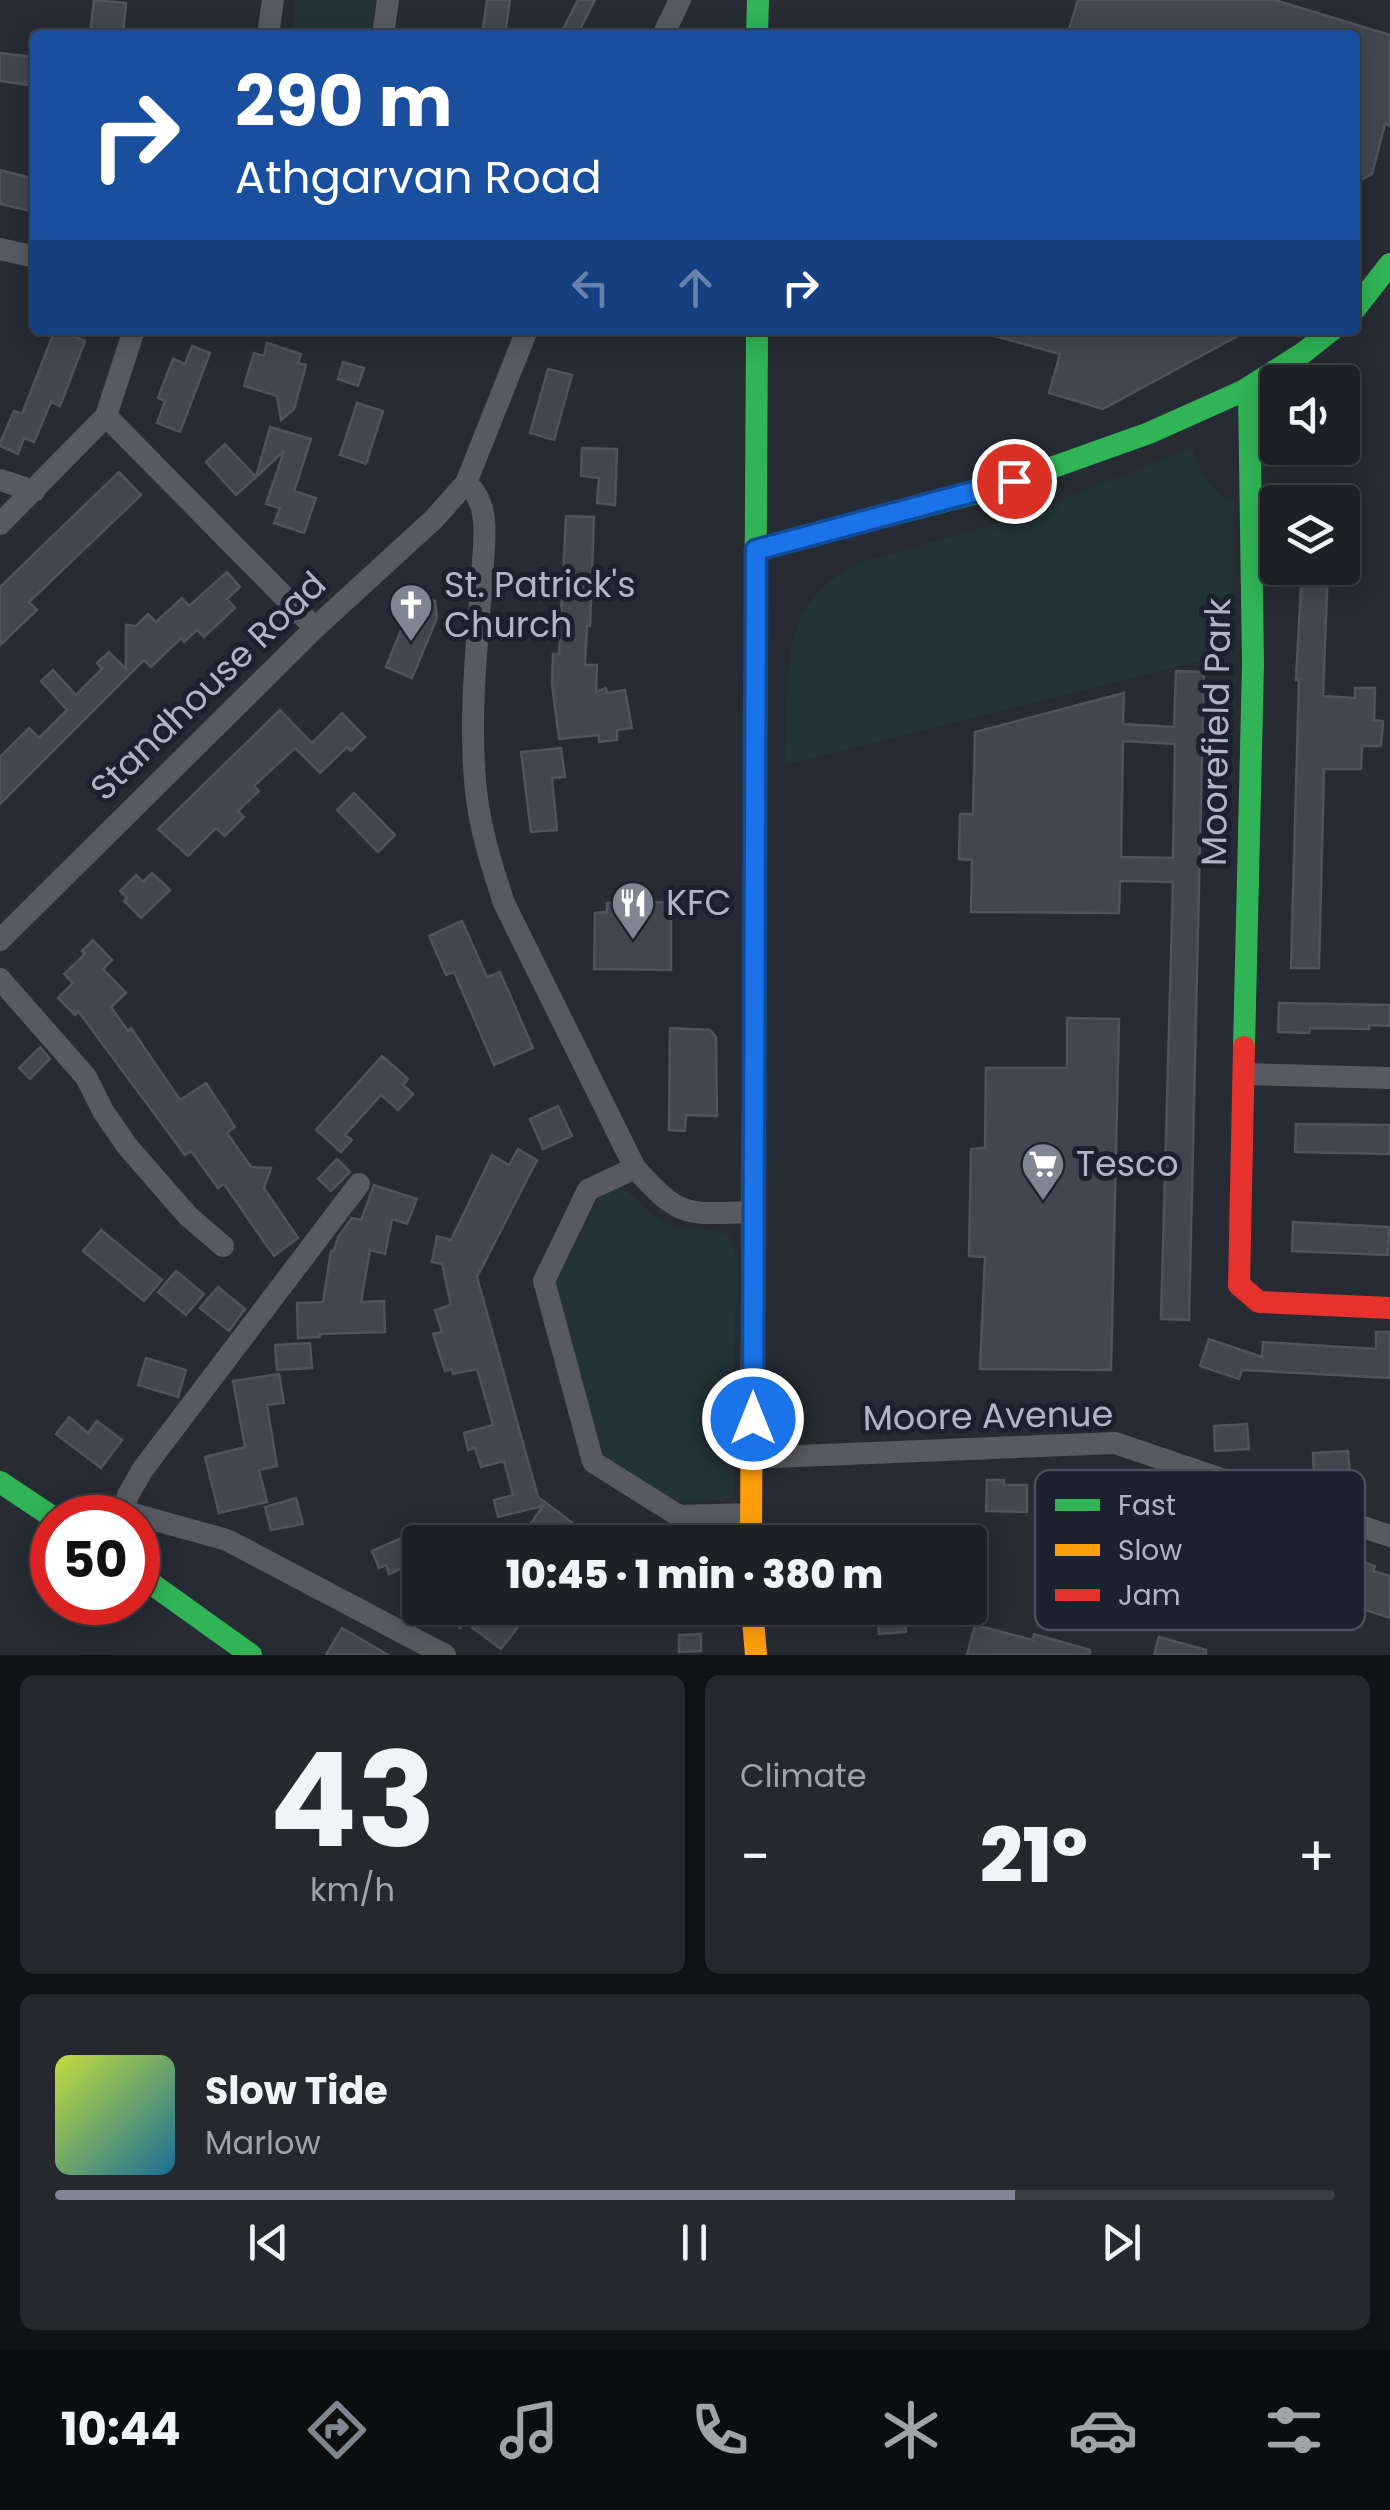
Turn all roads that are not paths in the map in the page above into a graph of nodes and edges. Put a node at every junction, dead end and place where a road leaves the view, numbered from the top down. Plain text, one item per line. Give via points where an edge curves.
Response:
1 (388, 0) edge
2 (680, 0) edge
3 (758, 0) edge
4 (265, 1) edge
5 (268, 30) edge
6 (384, 30) edge
7 (666, 30) edge
8 (757, 30) edge
9 (0, 250) edge
10 (30, 256) edge
11 (1390, 264) edge
12 (1360, 303) edge
13 (132, 335) edge
14 (525, 335) edge
15 (757, 335) edge
16 (1326, 335) edge
17 (1249, 391) junction
18 (106, 416) junction
19 (0, 480) edge
20 (466, 484) junction
21 (34, 491) junction
22 (0, 524) edge
23 (756, 550) junction
24 (315, 628) junction
25 (0, 940) edge
26 (0, 979) edge
27 (1246, 1074) junction
28 (1390, 1078) edge
29 (635, 1168) junction
30 (358, 1184) dead end
31 (752, 1212) junction
32 (222, 1246) dead end
33 (1390, 1308) edge
34 (752, 1458) junction
35 (1194, 1470) edge
36 (0, 1482) edge
37 (128, 1495) edge
38 (30, 1502) edge
39 (750, 1514) junction
40 (160, 1524) edge
41 (750, 1525) edge
42 (1365, 1528) edge
43 (1390, 1536) edge
44 (160, 1590) edge
45 (753, 1625) edge
46 (251, 1655) edge
47 (446, 1655) edge
48 (756, 1655) edge

1 - 6 street
2 - 7 street
3 - 8 main road
4 - 5 street
9 - 10 street
11 - 12 main road
13 - 18 street
14 - 20 street
15 - 23 main road
16 - 17 main road
17 - 23 main road via 1181,423 985,491
17 - 27 main road, Moorefield Park via 1254,643
18 - 21 street
18 - 24 street
19 - 21 street
20 - 24 street, Standhouse Road
20 - 29 street via 479,494 485,524 473,706 476,793 491,862 510,916
21 - 22 street
23 - 31 main road
24 - 25 street, Standhouse Road
26 - 32 street via 86,1077 127,1146
27 - 28 street
27 - 33 main road, Moorefield Park via 1239,1286 1259,1302
29 - 31 street via 666,1202 695,1214
29 - 39 street via 588,1190 544,1281 593,1462 679,1516
30 - 37 street
31 - 34 main road
34 - 35 street, Moore Avenue via 1114,1443
34 - 39 main road
36 - 38 main road
39 - 41 main road
40 - 47 street via 227,1540
42 - 43 street, Moore Avenue
44 - 46 main road
45 - 48 main road

